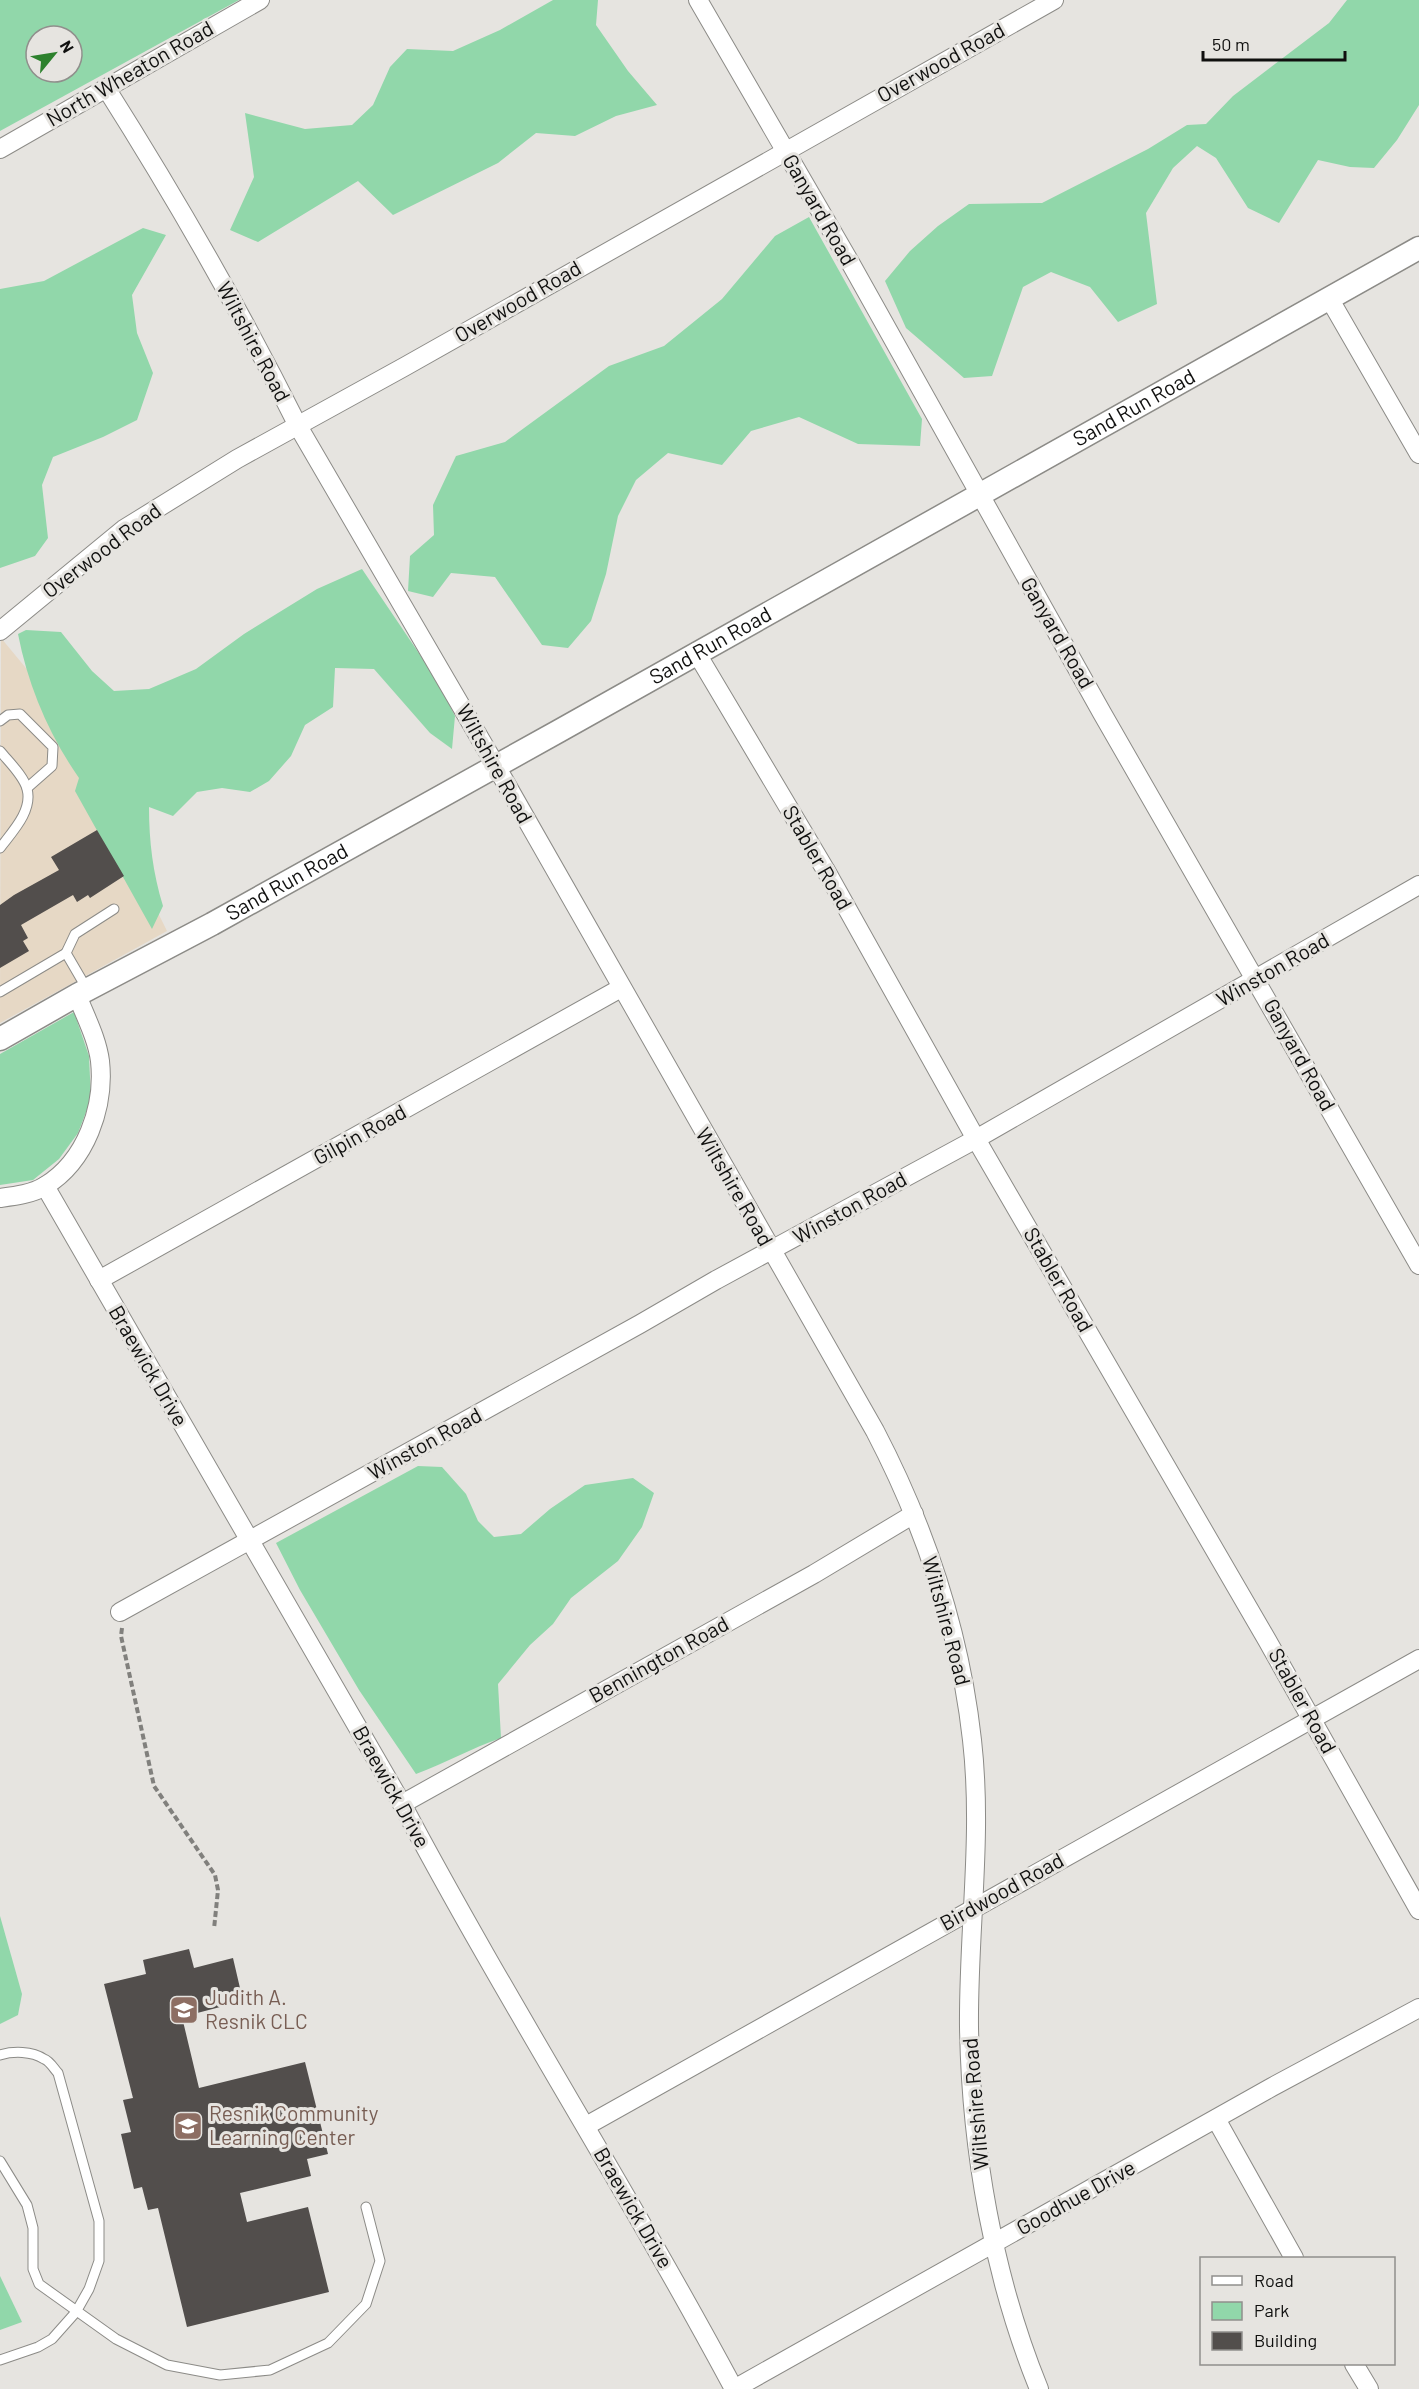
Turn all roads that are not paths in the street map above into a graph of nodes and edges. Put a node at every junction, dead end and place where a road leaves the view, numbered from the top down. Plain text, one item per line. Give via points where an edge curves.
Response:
1 (260, 0) edge
2 (698, 0) edge
3 (1054, 0) edge
4 (106, 88) junction
5 (0, 149) edge
6 (785, 152) junction
7 (1419, 248) edge
8 (1329, 298) junction
9 (298, 426) junction
10 (1419, 454) edge
11 (978, 495) junction
12 (0, 631) edge
13 (696, 652) junction
14 (0, 721) edge
15 (0, 750) edge
16 (496, 766) junction
17 (27, 788) junction
18 (0, 848) edge
19 (1419, 885) edge
20 (114, 909) dead end
21 (66, 953) junction
22 (1257, 979) junction
23 (621, 988) junction
24 (0, 992) edge
25 (82, 992) junction
26 (0, 1039) edge
27 (976, 1139) junction
28 (45, 1186) junction
29 (0, 1198) edge
30 (771, 1250) junction
31 (1419, 1265) edge
32 (99, 1280) junction
33 (915, 1514) junction
34 (249, 1542) junction
35 (120, 1612) road end
36 (1419, 1659) edge
37 (1312, 1719) junction
38 (402, 1804) junction
39 (972, 1909) junction
40 (1419, 1910) edge
41 (1419, 2008) edge
42 (0, 2055) edge
43 (1216, 2119) junction
44 (586, 2126) junction
45 (0, 2161) edge
46 (366, 2207) dead end
47 (995, 2242) junction
48 (1293, 2257) edge
49 (76, 2312) junction
50 (0, 2360) edge
51 (1355, 2365) edge
52 (734, 2389) edge
53 (1039, 2389) edge
54 (1369, 2389) edge

1 - 4 street, North Wheaton Road
2 - 6 street, Ganyard Road
3 - 6 street, Overwood Road
4 - 5 street, North Wheaton Road
4 - 9 street, Wiltshire Road via 207,256
6 - 9 street, Overwood Road
6 - 11 street, Ganyard Road
7 - 8 street, Sand Run Road
8 - 10 street
8 - 11 street, Sand Run Road
9 - 12 street, Overwood Road via 124,529
9 - 16 street, Wiltshire Road
11 - 13 street, Sand Run Road
11 - 22 street, Ganyard Road
13 - 16 street, Sand Run Road
13 - 27 street, Stabler Road via 825,869
14 - 17 lane via 8,715 20,714 53,747 52,766
15 - 17 lane
16 - 23 street, Wiltshire Road
16 - 25 street, Sand Run Road
17 - 18 lane via 21,822
19 - 22 street, Winston Road
20 - 21 lane via 75,934
21 - 24 lane
21 - 25 lane
22 - 27 street, Winston Road
22 - 31 street, Ganyard Road
23 - 30 street, Wiltshire Road
23 - 32 street, Gilpin Road
25 - 26 street, Sand Run Road
25 - 28 street via 99,1059 97,1110 91,1129 72,1160
27 - 30 street, Winston Road
27 - 37 street, Stabler Road
28 - 29 street
28 - 32 street, Braewick Drive
30 - 33 street, Wiltshire Road via 875,1431
30 - 34 street, Winston Road
32 - 34 street, Braewick Drive
33 - 38 street, Bennington Road
33 - 39 street, Wiltshire Road via 938,1581 962,1677 970,1729 976,1837
34 - 35 street, Winston Road
34 - 38 street, Braewick Drive
36 - 37 street, Birdwood Road
37 - 39 street, Birdwood Road
37 - 40 street, Stabler Road
38 - 44 street, Braewick Drive
39 - 44 street, Birdwood Road
39 - 47 street, Wiltshire Road via 969,2027 974,2109
41 - 43 street, Goodhue Drive
42 - 49 lane via 10,2052 45,2059 58,2073 99,2221 99,2261
43 - 47 street, Goodhue Drive
43 - 48 street
44 - 52 street, Braewick Drive
45 - 49 lane via 27,2205 33,2228 33,2269 39,2284
46 - 49 lane via 380,2261 366,2304 328,2343 270,2370 220,2375 168,2365 116,2340
47 - 52 street, Goodhue Drive
47 - 53 street, Wiltshire Road via 1012,2313
49 - 50 lane via 52,2338
51 - 54 street

